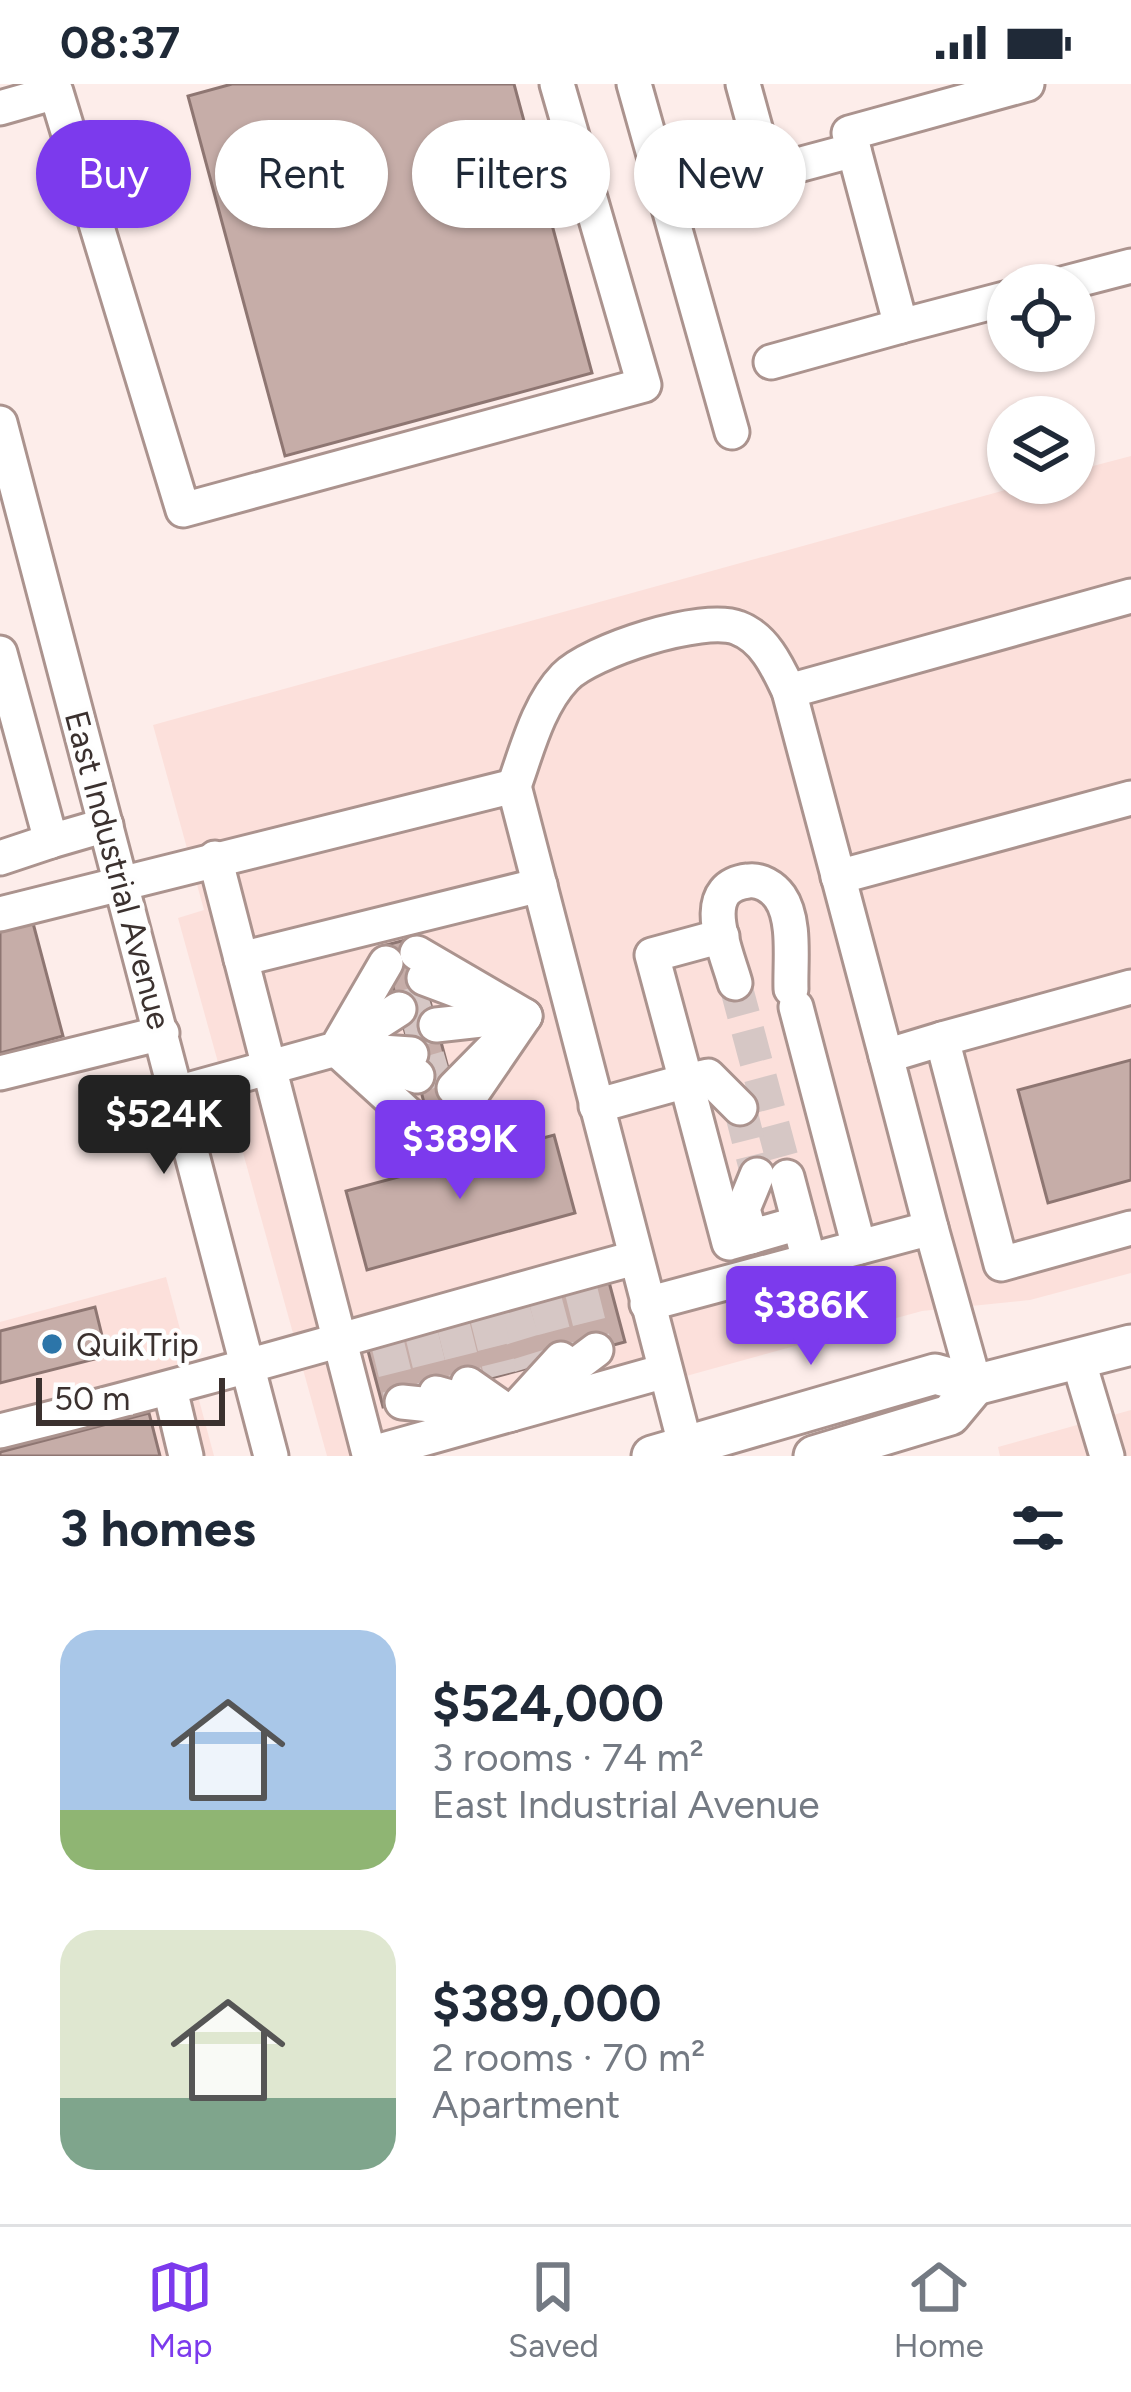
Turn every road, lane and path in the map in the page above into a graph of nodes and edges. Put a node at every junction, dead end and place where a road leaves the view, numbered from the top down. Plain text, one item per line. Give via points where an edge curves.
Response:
1 (557, 84) edge
2 (634, 84) edge
3 (743, 84) edge
4 (1027, 84) edge
5 (71, 88) edge
6 (0, 108) edge
7 (644, 120) edge
8 (753, 120) edge
9 (854, 150) junction
10 (806, 164) edge
11 (675, 228) edge
12 (1131, 266) edge
13 (1095, 275) edge
14 (987, 303) edge
15 (901, 326) junction
16 (771, 362) dead end
17 (1, 432) edge
18 (732, 432) dead end
19 (10, 512) edge
20 (1131, 596) edge
21 (0, 653) edge
22 (789, 692) junction
23 (514, 786) junction
24 (1131, 798) edge
25 (106, 825) junction
26 (51, 841) junction
27 (0, 858) edge
28 (215, 858) junction
29 (838, 877) junction
30 (121, 882) junction
31 (540, 885) junction
32 (0, 914) edge
33 (722, 936) junction
34 (241, 958) junction
35 (735, 983) tunnel mouth
36 (1131, 987) edge
37 (570, 1004) junction
38 (525, 1016) junction
39 (162, 1033) junction
40 (942, 1039) junction
41 (426, 1048) junction
42 (336, 1049) junction
43 (886, 1056) junction
44 (269, 1067) junction
45 (0, 1073) edge
46 (697, 1079) junction
47 (177, 1093) junction
48 (596, 1106) junction
49 (732, 1110) tunnel mouth
50 (756, 1195) junction
51 (799, 1222) junction
52 (931, 1228) junction
53 (1131, 1228) edge
54 (859, 1247) junction
55 (635, 1258) junction
56 (809, 1261) junction
57 (581, 1290) dead end
58 (647, 1304) junction
59 (507, 1305) junction
60 (437, 1328) dead end
61 (337, 1337) junction
62 (387, 1342) dead end
63 (1131, 1345) edge
64 (596, 1350) dead end
65 (1078, 1358) junction
66 (248, 1362) junction
67 (665, 1371) junction
68 (976, 1385) junction
69 (452, 1388) dead end
70 (170, 1389) junction
71 (402, 1402) dead end
72 (512, 1414) junction
73 (0, 1431) edge
74 (669, 1450) edge
75 (186, 1456) edge
76 (271, 1456) edge
77 (814, 1456) edge
78 (1107, 1456) edge

1 - 5 street via 644,385 183,510
2 - 7 street
3 - 8 street
4 - 9 street via 849,133
5 - 6 street
9 - 10 street
9 - 15 street
11 - 18 street
12 - 13 street
14 - 15 street
15 - 16 street
17 - 19 street, East Industrial Avenue
19 - 25 street, East Industrial Avenue
20 - 22 street
21 - 26 street
22 - 23 street via 776,663 738,628 709,624 590,655 542,712
22 - 29 street
23 - 28 street
23 - 31 street
24 - 29 street
25 - 26 street
25 - 30 street, East Industrial Avenue
26 - 27 street
28 - 30 street
28 - 34 street
29 - 43 street
30 - 32 street
30 - 39 street, East Industrial Avenue
31 - 34 street
31 - 37 street
33 - 35 street
33 - 46 street via 652,955
33 - 54 street via 719,900 730,888 749,880 782,898 794,998
34 - 44 street
36 - 40 street
37 - 38 street
37 - 48 street
38 - 41 street
38 - 41 street
38 - 41 street
38 - 41 street
39 - 45 street
39 - 47 street, East Industrial Avenue
40 - 43 street
40 - 53 street via 1001,1264
41 - 42 street
41 - 42 street
41 - 42 street
42 - 44 street
43 - 52 street
44 - 47 street
44 - 61 street
46 - 48 street
46 - 49 street
46 - 50 street via 728,1243
47 - 66 street, East Industrial Avenue
48 - 55 street
50 - 51 street
50 - 51 street
51 - 56 street
52 - 54 street
52 - 68 street
54 - 56 street
55 - 58 street
55 - 59 street
56 - 58 street
57 - 59 street
58 - 67 street
59 - 60 street
59 - 61 street
59 - 62 street
61 - 66 street
61 - 72 street via 369,1454
63 - 65 main road
64 - 72 street
65 - 68 main road
65 - 78 street
66 - 70 street
66 - 76 street, East Industrial Avenue
67 - 72 street
67 - 74 street
68 - 74 main road via 935,1374
68 - 77 main road via 950,1415
69 - 72 street
70 - 73 street
70 - 75 street
71 - 72 street
72 - 72 street via 531,1367

